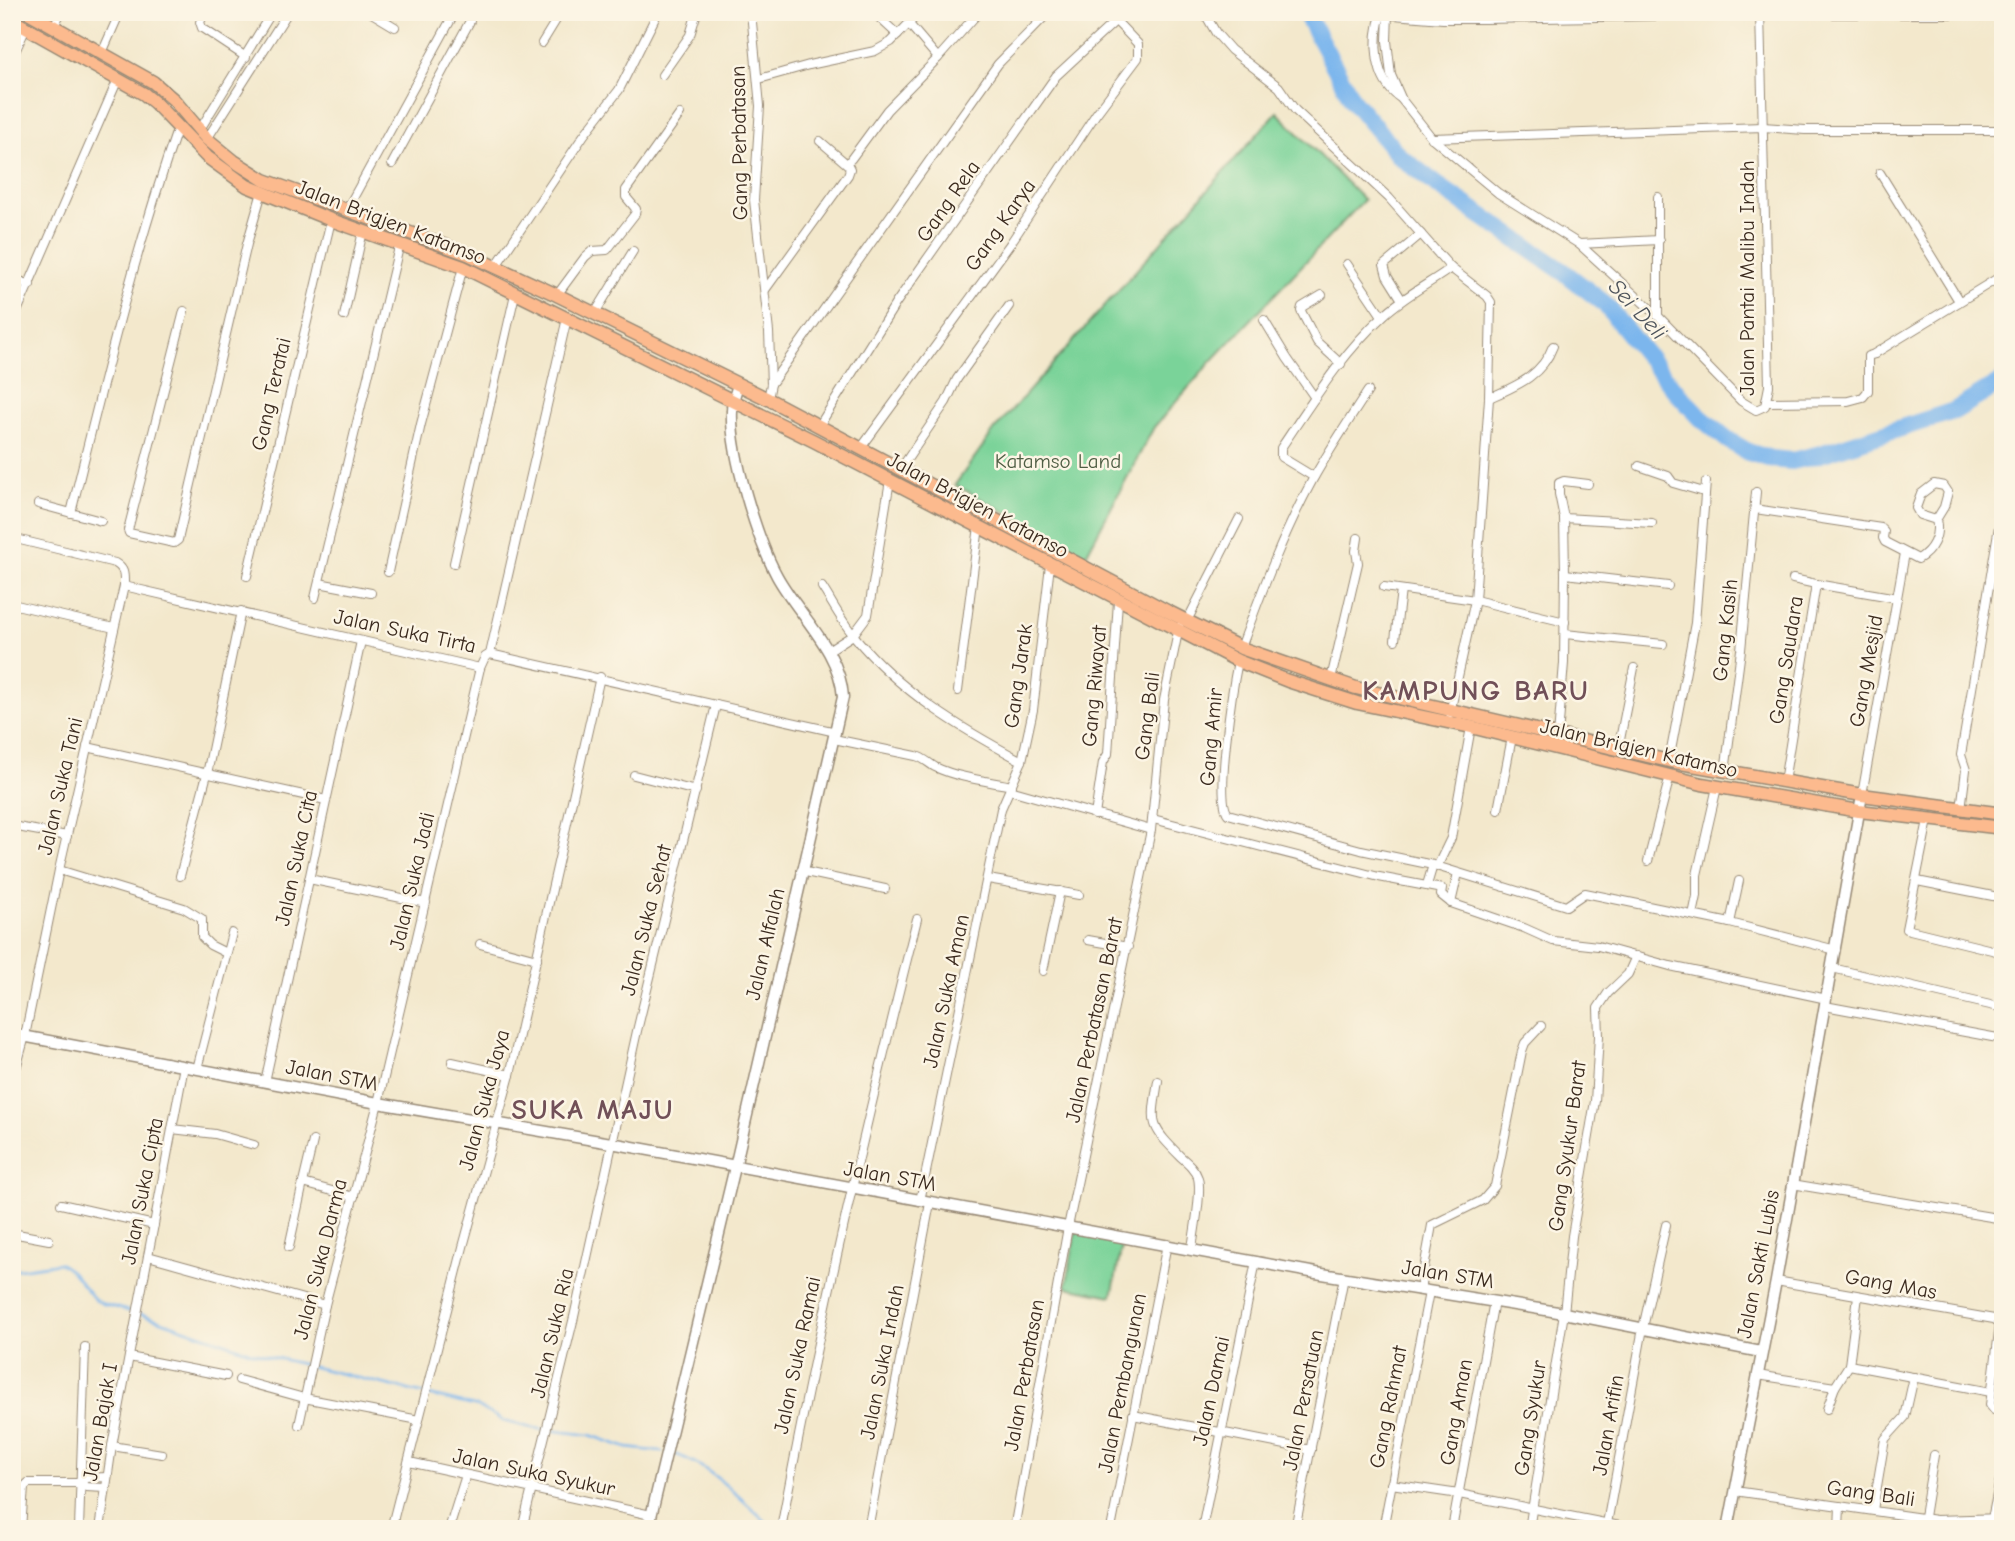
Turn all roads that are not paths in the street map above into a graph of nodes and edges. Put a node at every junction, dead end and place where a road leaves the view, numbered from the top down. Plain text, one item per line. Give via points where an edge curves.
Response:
1 (29, 12) edge
2 (61, 12) edge
3 (120, 12) edge
4 (205, 12) edge
5 (272, 12) edge
6 (288, 12) edge
7 (370, 12) edge
8 (455, 12) edge
9 (561, 12) edge
10 (658, 12) edge
11 (697, 12) edge
12 (751, 12) edge
13 (873, 12) edge
14 (920, 12) edge
15 (979, 12) edge
16 (1049, 12) edge
17 (1125, 12) edge
18 (1203, 12) edge
19 (1385, 13) edge
20 (1760, 13) edge
21 (1539, 15) edge
22 (2003, 15) edge
23 (12, 20) edge
24 (470, 21) dead end
25 (1116, 21) junction
26 (909, 24) junction
27 (54, 26) junction
28 (395, 27) dead end
29 (26, 28) junction
30 (898, 35) junction
31 (542, 43) dead end
32 (102, 53) junction
33 (246, 57) junction
34 (12, 58) edge
35 (938, 58) junction
36 (662, 75) dead end
37 (118, 79) junction
38 (759, 79) junction
39 (408, 99) junction
40 (423, 106) junction
41 (680, 114) dead end
42 (178, 127) junction
43 (1763, 127) junction
44 (2003, 130) edge
45 (203, 135) junction
46 (1432, 138) junction
47 (820, 141) dead end
48 (851, 159) dead end
49 (393, 164) dead end
50 (1880, 173) dead end
51 (262, 192) junction
52 (1658, 197) dead end
53 (346, 211) junction
54 (331, 220) junction
55 (363, 231) junction
56 (1420, 234) junction
57 (1659, 240) junction
58 (400, 243) junction
59 (420, 244) junction
60 (1579, 244) junction
61 (633, 251) dead end
62 (1348, 264) dead end
63 (496, 266) junction
64 (463, 267) junction
65 (1451, 268) junction
66 (2003, 275) edge
67 (12, 278) edge
68 (30, 285) junction
69 (765, 289) junction
70 (515, 294) junction
71 (557, 295) junction
72 (1322, 295) dead end
73 (1402, 300) junction
74 (1959, 301) junction
75 (1009, 306) dead end
76 (184, 311) dead end
77 (594, 313) junction
78 (344, 316) dead end
79 (1382, 316) junction
80 (1658, 316) junction
81 (567, 318) junction
82 (1264, 320) dead end
83 (12, 323) edge
84 (1553, 346) dead end
85 (1341, 364) junction
86 (771, 384) junction
87 (738, 385) junction
88 (1368, 391) dead end
89 (1315, 398) junction
90 (1489, 398) junction
91 (768, 399) junction
92 (733, 400) junction
93 (1767, 402) junction
94 (819, 426) junction
95 (861, 448) junction
96 (1639, 466) dead end
97 (900, 470) junction
98 (1314, 477) junction
99 (890, 480) junction
100 (1706, 482) dead end
101 (1588, 484) dead end
102 (1704, 492) junction
103 (1756, 492) dead end
104 (2003, 502) edge
105 (38, 504) dead end
106 (1755, 509) junction
107 (71, 513) junction
108 (1564, 518) junction
109 (1239, 519) dead end
110 (1936, 520) junction
111 (101, 521) dead end
112 (1652, 523) dead end
113 (979, 526) junction
114 (12, 538) edge
115 (1358, 538) dead end
116 (1905, 554) junction
117 (454, 563) dead end
118 (1050, 565) junction
119 (388, 572) dead end
120 (1565, 574) junction
121 (247, 576) dead end
122 (1793, 579) dead end
123 (319, 583) junction
124 (1816, 584) junction
125 (124, 586) junction
126 (1668, 586) dead end
127 (822, 587) dead end
128 (1384, 587) dead end
129 (1401, 590) junction
130 (372, 593) dead end
131 (315, 598) dead end
132 (1897, 598) junction
133 (1475, 600) junction
134 (1118, 601) junction
135 (12, 604) edge
136 (242, 611) junction
137 (1153, 611) junction
138 (1565, 622) junction
139 (1183, 624) junction
140 (114, 628) junction
141 (1565, 634) junction
142 (853, 635) junction
143 (1395, 640) dead end
144 (361, 641) junction
145 (1663, 644) dead end
146 (828, 651) junction
147 (490, 654) junction
148 (1240, 654) junction
149 (480, 668) junction
150 (1634, 668) dead end
151 (600, 677) junction
152 (1331, 680) junction
153 (958, 691) dead end
154 (716, 705) junction
155 (1451, 709) junction
156 (1473, 721) junction
157 (1448, 722) junction
158 (835, 736) junction
159 (1558, 736) junction
160 (1512, 737) junction
161 (87, 747) junction
162 (1618, 750) junction
163 (1022, 761) junction
164 (1669, 761) junction
165 (1725, 772) junction
166 (207, 774) junction
167 (634, 775) dead end
168 (1670, 776) junction
169 (1784, 782) junction
170 (1717, 787) junction
171 (1011, 788) junction
172 (696, 790) junction
173 (2003, 794) edge
174 (1862, 795) junction
175 (326, 800) junction
176 (1961, 809) junction
177 (1498, 810) dead end
178 (1859, 811) junction
179 (2001, 814) edge
180 (1096, 815) junction
181 (1153, 818) junction
182 (1928, 820) junction
183 (12, 827) edge
184 (2003, 828) edge
185 (1152, 830) junction
186 (67, 836) junction
187 (1648, 861) dead end
188 (1435, 866) junction
189 (59, 870) junction
190 (802, 872) junction
191 (1458, 873) junction
192 (180, 876) dead end
193 (988, 879) junction
194 (309, 880) junction
195 (1739, 881) dead end
196 (1917, 881) junction
197 (1427, 886) junction
198 (885, 889) dead end
199 (1060, 891) junction
200 (1079, 895) dead end
201 (1998, 897) dead end
202 (426, 903) junction
203 (1451, 903) junction
204 (1693, 915) junction
205 (917, 919) dead end
206 (1730, 923) junction
207 (232, 933) dead end
208 (1088, 940) dead end
209 (480, 944) dead end
210 (1128, 947) junction
211 (1836, 950) junction
212 (2000, 952) dead end
213 (226, 953) junction
214 (1636, 956) junction
215 (537, 959) junction
216 (1832, 968) junction
217 (1042, 971) dead end
218 (1826, 1003) junction
219 (2003, 1009) edge
220 (1541, 1026) dead end
221 (12, 1034) edge
222 (25, 1036) junction
223 (2003, 1039) edge
224 (452, 1062) dead end
225 (184, 1066) junction
226 (197, 1069) junction
227 (510, 1075) junction
228 (1158, 1081) dead end
229 (265, 1082) junction
230 (12, 1083) edge
231 (378, 1103) junction
232 (497, 1125) junction
233 (172, 1129) junction
234 (313, 1141) dead end
235 (611, 1143) junction
236 (254, 1144) dead end
237 (735, 1167) junction
238 (303, 1183) junction
239 (1793, 1184) junction
240 (851, 1189) junction
241 (354, 1197) junction
242 (925, 1202) junction
243 (61, 1203) dead end
244 (2003, 1219) edge
245 (154, 1225) junction
246 (1666, 1225) dead end
247 (1068, 1227) junction
248 (12, 1233) edge
249 (49, 1240) dead end
250 (1167, 1244) junction
251 (289, 1247) dead end
252 (1192, 1249) junction
253 (148, 1256) junction
254 (1256, 1261) junction
255 (1345, 1277) junction
256 (1776, 1281) junction
257 (1424, 1291) junction
258 (1858, 1296) junction
259 (1494, 1301) junction
260 (325, 1305) junction
261 (1564, 1313) junction
262 (135, 1322) joint
263 (2001, 1322) edge
264 (1643, 1328) junction
265 (85, 1347) dead end
266 (1761, 1352) junction
267 (129, 1357) junction
268 (1849, 1364) junction
269 (1757, 1375) junction
270 (226, 1376) dead end
271 (1914, 1377) junction
272 (239, 1380) dead end
273 (1835, 1387) junction
274 (1990, 1392) junction
275 (304, 1398) junction
276 (1827, 1409) dead end
277 (2003, 1412) edge
278 (1133, 1415) junction
279 (419, 1420) junction
280 (299, 1425) dead end
281 (1220, 1431) junction
282 (112, 1446) junction
283 (1311, 1450) junction
284 (162, 1454) dead end
285 (1934, 1455) dead end
286 (409, 1462) junction
287 (2003, 1465) edge
288 (466, 1475) junction
289 (107, 1477) junction
290 (80, 1483) junction
291 (1391, 1484) junction
292 (105, 1488) junction
293 (531, 1488) junction
294 (1735, 1491) junction
295 (1460, 1494) junction
296 (1840, 1506) junction
297 (1532, 1509) junction
298 (1873, 1510) junction
299 (651, 1516) junction
300 (2003, 1518) edge
301 (1923, 1519) junction
302 (1992, 1519) junction
303 (1607, 1527) edge
304 (21, 1529) edge
305 (79, 1529) edge
306 (100, 1529) edge
307 (391, 1529) edge
308 (449, 1529) edge
309 (522, 1529) edge
310 (648, 1529) edge
311 (781, 1529) edge
312 (868, 1529) edge
313 (1014, 1529) edge
314 (1111, 1529) edge
315 (1202, 1529) edge
316 (1295, 1529) edge
317 (1382, 1529) edge
318 (1452, 1529) edge
319 (1529, 1529) edge
320 (1636, 1529) edge
321 (1728, 1529) edge
322 (1839, 1529) edge
323 (1922, 1529) edge

1 - 27 main road, Jalan Brigjen Katamso
2 - 27 street
3 - 32 street
4 - 33 street via 202,28
5 - 33 street
6 - 45 street
7 - 28 street
8 - 39 street
9 - 31 street
10 - 63 street via 612,101
11 - 36 street via 690,34
12 - 38 street, Gang Perbatasan
13 - 30 street
14 - 26 street
15 - 35 street
16 - 86 street via 998,64
17 - 25 street, Gang Rela
18 - 56 street via 1231,50 1279,87 1303,118 1389,198
19 - 21 street via 1443,19
19 - 46 street, Jalan Pantai Malibu Indah via 1377,45 1381,75
20 - 21 street
20 - 22 street
20 - 43 street, Jalan Pantai Malibu Indah
23 - 29 main road, Jalan Brigjen Katamso
24 - 40 street
25 - 94 street, Gang Rela via 1051,83 896,303
25 - 95 street, Gang Karya via 1138,44 1138,58
26 - 30 street
26 - 35 street
27 - 32 main road, Jalan Brigjen Katamso
29 - 34 street
29 - 37 main road, Jalan Brigjen Katamso
30 - 38 street via 883,48 864,55
32 - 45 main road, Jalan Brigjen Katamso via 153,82
33 - 45 street
35 - 48 street via 887,110
37 - 42 main road, Jalan Brigjen Katamso via 149,99
37 - 68 street
38 - 69 street, Gang Perbatasan via 754,200
39 - 40 street
39 - 53 street
40 - 49 street
41 - 71 street via 626,190 635,214 607,250 592,251 585,257
42 - 51 main road, Jalan Brigjen Katamso via 220,168
42 - 107 street via 138,258
43 - 44 street
43 - 46 street
43 - 93 street, Jalan Pantai Malibu Indah
45 - 53 main road, Jalan Brigjen Katamso via 264,180
46 - 60 street, Jalan Pantai Malibu Indah via 1498,193
47 - 69 street via 848,165 848,175
50 - 74 street
51 - 54 main road, Jalan Brigjen Katamso
51 - 76 street via 174,543 128,530
52 - 57 street
53 - 59 main road, Jalan Brigjen Katamso
54 - 55 main road, Jalan Brigjen Katamso
54 - 121 street, Gang Teratai
55 - 58 main road, Jalan Brigjen Katamso
55 - 78 street
56 - 65 street
56 - 73 street via 1384,265
57 - 60 street
57 - 80 street
58 - 59 main road, Jalan Brigjen Katamso
58 - 123 street
59 - 63 main road, Jalan Brigjen Katamso
59 - 64 main road, Jalan Brigjen Katamso
60 - 80 street, Jalan Pantai Malibu Indah
61 - 77 street
62 - 79 street
63 - 71 main road, Jalan Brigjen Katamso
64 - 70 main road, Jalan Brigjen Katamso
64 - 119 street
65 - 73 street
65 - 90 street via 1491,302
66 - 74 street
67 - 68 street
68 - 83 street
69 - 86 street, Gang Perbatasan
70 - 81 main road, Jalan Brigjen Katamso
70 - 117 street
71 - 77 main road, Jalan Brigjen Katamso
72 - 85 street via 1301,311 1317,342
73 - 79 street
74 - 93 street via 1868,356 1868,391 1863,397
75 - 97 street
77 - 87 main road, Jalan Brigjen Katamso
79 - 85 street
80 - 93 street, Jalan Pantai Malibu Indah via 1748,407 1761,410
81 - 92 main road, Jalan Brigjen Katamso
81 - 147 street
82 - 89 street
84 - 90 street via 1533,374
85 - 89 street
86 - 91 street, Gang Perbatasan
87 - 91 main road, Jalan Brigjen Katamso
87 - 92 street, Jalan Alfalah
88 - 98 street, Gang Amir
89 - 98 street via 1280,453
90 - 133 street
91 - 94 main road, Jalan Brigjen Katamso
92 - 99 main road, Jalan Brigjen Katamso
92 - 146 street, Jalan Alfalah via 738,457 763,545 777,576
94 - 95 main road, Jalan Brigjen Katamso
95 - 97 main road, Jalan Brigjen Katamso
96 - 102 street
97 - 137 main road, Jalan Brigjen Katamso
98 - 148 street, Gang Amir via 1280,548
99 - 113 main road, Jalan Brigjen Katamso
99 - 142 street via 868,614
100 - 102 street
101 - 108 street via 1559,483
102 - 164 street via 1695,623
103 - 106 street, Gang Kasih
104 - 176 street via 1961,755 1966,769
105 - 107 street
106 - 116 street via 1881,528 1884,541
106 - 165 street, Gang Kasih
107 - 111 street
108 - 112 street
108 - 120 street
109 - 139 street, Gang Bali
110 - 110 street via 1948,492 1934,484 1921,494 1916,508 1920,515
110 - 116 street via 1938,531 1929,553 1918,559
113 - 118 main road, Jalan Brigjen Katamso
113 - 153 street
114 - 125 street via 115,562 122,567
115 - 152 street via 1358,563
116 - 132 street, Gang Mesjid
118 - 134 main road, Jalan Brigjen Katamso
118 - 163 street, Gang Jarak via 1033,710
120 - 126 street
120 - 138 street
122 - 124 street
123 - 130 street
123 - 131 street
124 - 132 street, Gang Saudara
124 - 169 street, Gang Saudara
125 - 136 street, Jalan Suka Tirta
125 - 140 street, Jalan Suka Tani
127 - 142 street
128 - 129 street
129 - 133 street
129 - 143 street
132 - 174 street, Gang Mesjid
133 - 138 street
133 - 155 street
134 - 137 main road, Jalan Brigjen Katamso
134 - 180 street, Gang Riwayat via 1108,754
135 - 140 street
136 - 144 street, Jalan Suka Tirta
136 - 166 street
137 - 139 main road, Jalan Brigjen Katamso
138 - 141 street
139 - 148 main road, Jalan Brigjen Katamso
139 - 181 street, Gang Bali via 1164,700
140 - 161 street, Jalan Suka Tani
141 - 145 street
141 - 159 street
142 - 146 street
142 - 163 street via 923,702
144 - 149 street, Jalan Suka Tirta
144 - 175 street, Jalan Suka Cita
146 - 158 street, Jalan Alfalah via 842,687
147 - 149 street, Jalan Suka Tirta
147 - 151 street, Jalan Suka Tirta
148 - 152 main road, Jalan Brigjen Katamso
148 - 157 main road, Jalan Brigjen Katamso via 1288,681 1357,703
148 - 188 street, Gang Amir via 1225,760 1223,801 1228,814
149 - 202 street, Jalan Suka Jadi
150 - 162 street
151 - 154 street, Jalan Suka Tirta
151 - 215 street, Jalan Suka Jaya
152 - 155 main road, Jalan Brigjen Katamso
154 - 158 street, Jalan Suka Tirta
154 - 172 street, Jalan Suka Sehat
155 - 156 main road, Jalan Brigjen Katamso
155 - 157 street
156 - 157 main road, Jalan Brigjen Katamso
156 - 159 main road, Jalan Brigjen Katamso
156 - 160 main road, Jalan Brigjen Katamso
156 - 188 street via 1451,838
158 - 171 street, Jalan Suka Tirta via 923,758 932,766
158 - 190 street, Jalan Alfalah
159 - 162 main road, Jalan Brigjen Katamso
160 - 168 main road, Jalan Brigjen Katamso
160 - 177 street
161 - 166 street
161 - 186 street, Jalan Suka Tani
162 - 164 main road, Jalan Brigjen Katamso
163 - 171 street, Gang Jarak
164 - 165 main road, Jalan Brigjen Katamso
165 - 169 main road, Jalan Brigjen Katamso
166 - 175 street
166 - 192 street
167 - 172 street
168 - 170 main road, Jalan Brigjen Katamso
168 - 187 street
169 - 174 main road, Jalan Brigjen Katamso
170 - 178 main road, Jalan Brigjen Katamso
170 - 204 street via 1696,875
171 - 180 street, Jalan Suka Tirta
171 - 193 street, Jalan Suka Aman via 1001,809
172 - 235 street, Jalan Suka Sehat
173 - 179 street
174 - 176 main road, Jalan Brigjen Katamso
174 - 178 street, Jalan Sakti Lubis
175 - 194 street, Jalan Suka Cita
176 - 179 main road, Jalan Brigjen Katamso
178 - 182 main road, Jalan Brigjen Katamso
178 - 211 street, Jalan Sakti Lubis
180 - 185 street, Jalan Suka Tirta
181 - 185 street, Jalan Perbatasan Barat
181 - 197 street
182 - 184 main road, Jalan Brigjen Katamso
182 - 196 street
183 - 186 street
185 - 210 street, Jalan Perbatasan Barat
186 - 189 street, Jalan Suka Tani
188 - 191 street
188 - 197 street
189 - 213 street via 184,908 202,919 202,937
189 - 222 street, Jalan Suka Tani
190 - 198 street
190 - 237 street, Jalan Alfalah
191 - 203 street
191 - 204 street via 1566,906 1585,893
193 - 199 street
193 - 242 street, Jalan Suka Aman
194 - 202 street
194 - 229 street, Jalan Suka Cita
195 - 206 street
196 - 201 street
196 - 212 street via 1907,931
197 - 203 street via 1441,889
199 - 200 street
199 - 217 street
202 - 231 street, Jalan Suka Jadi
203 - 214 street via 1553,941
204 - 206 street
205 - 240 street, Jalan Suka Ramai
206 - 211 street
207 - 213 street
208 - 210 street
209 - 215 street
210 - 247 street, Jalan Perbatasan Barat
211 - 216 street, Jalan Sakti Lubis
213 - 226 street
214 - 218 street
214 - 261 street, Gang Syukur Barat via 1628,974 1598,1008 1595,1101
215 - 227 street, Jalan Suka Jaya
216 - 218 street, Jalan Sakti Lubis
216 - 219 street
218 - 223 street
218 - 239 street, Jalan Sakti Lubis
220 - 257 street, Gang Rahmat via 1522,1051 1495,1186 1483,1200 1432,1225
221 - 222 street, Jalan STM
222 - 225 street, Jalan STM
222 - 230 street, Jalan Suka Tani
224 - 227 street
225 - 226 street, Jalan STM
225 - 233 street, Jalan Suka Cipta
226 - 229 street, Jalan STM
227 - 232 street, Jalan Suka Jaya
228 - 252 street via 1153,1124 1192,1167 1199,1184
229 - 231 street, Jalan STM
231 - 232 street, Jalan STM
231 - 241 street, Jalan Suka Darma
232 - 235 street, Jalan STM
232 - 279 street, Jalan Suka Jaya
233 - 236 street
233 - 245 street, Jalan Suka Cipta
234 - 238 street
235 - 237 street, Jalan STM
235 - 293 street, Jalan Suka Ria
237 - 240 street, Jalan STM
237 - 299 street, Jalan Alfalah
238 - 241 street
238 - 251 street
239 - 244 street
239 - 256 street, Jalan Sakti Lubis
240 - 242 street, Jalan STM
240 - 311 street, Jalan Suka Ramai
241 - 260 street, Jalan Suka Darma
242 - 247 street, Jalan STM
242 - 312 street, Jalan Suka Indah
243 - 245 street
245 - 253 street, Jalan Suka Cipta
246 - 264 street, Jalan Arifin
247 - 250 street, Jalan STM
247 - 313 street, Jalan Perbatasan
248 - 249 street
250 - 252 street, Jalan STM
250 - 278 street, Jalan Pembangunan
252 - 254 street, Jalan STM
253 - 260 street
253 - 262 street, Jalan Suka Cipta
254 - 255 street, Jalan STM
254 - 281 street, Jalan Damai
255 - 257 street, Jalan STM
255 - 283 street, Jalan Persatuan
256 - 258 street, Gang Mas
256 - 266 street, Jalan Sakti Lubis
257 - 259 street, Jalan STM
257 - 291 street, Gang Rahmat
258 - 263 street, Gang Mas
258 - 268 street
259 - 261 street, Jalan STM
259 - 295 street, Gang Aman
260 - 275 street, Jalan Suka Darma
261 - 264 street, Jalan STM
261 - 297 street, Gang Syukur
262 - 267 street, Jalan Bajak I
263 - 274 street
264 - 266 street, Jalan STM
264 - 303 street, Jalan Arifin
265 - 290 street
266 - 269 street, Jalan Sakti Lubis
267 - 270 street
267 - 282 street, Jalan Bajak I
268 - 271 street
268 - 273 street
269 - 273 street
269 - 294 street, Jalan Sakti Lubis
271 - 274 street
271 - 298 street via 1905,1417 1885,1439
272 - 275 street
273 - 276 street
274 - 277 street via 1991,1408
275 - 279 street
275 - 280 street, Jalan Suka Darma
278 - 281 street
278 - 314 street, Jalan Pembangunan
279 - 286 street, Jalan Suka Jaya
281 - 283 street
281 - 315 street, Jalan Damai
282 - 284 street
282 - 289 street, Jalan Bajak I
283 - 316 street, Jalan Persatuan
285 - 301 street
286 - 288 street, Jalan Suka Syukur
286 - 307 street, Jalan Suka Jaya
287 - 302 street
288 - 293 street, Jalan Suka Syukur
288 - 308 street
289 - 290 street via 86,1478
289 - 292 street, Jalan Bajak I
290 - 292 street
290 - 304 street via 27,1483
290 - 305 street
291 - 295 street
291 - 317 street, Gang Rahmat
292 - 306 street, Jalan Bajak I
293 - 299 street, Jalan Suka Syukur
293 - 309 street, Jalan Suka Ria
294 - 296 street, Gang Bali
294 - 321 street, Jalan Sakti Lubis
295 - 297 street
295 - 318 street, Gang Aman
296 - 298 street, Gang Bali
296 - 322 street
297 - 303 street
297 - 319 street, Gang Syukur
298 - 301 street, Gang Bali
299 - 310 street, Jalan Alfalah
300 - 302 street, Gang Bali
301 - 302 street, Gang Bali
301 - 323 street
303 - 320 street

